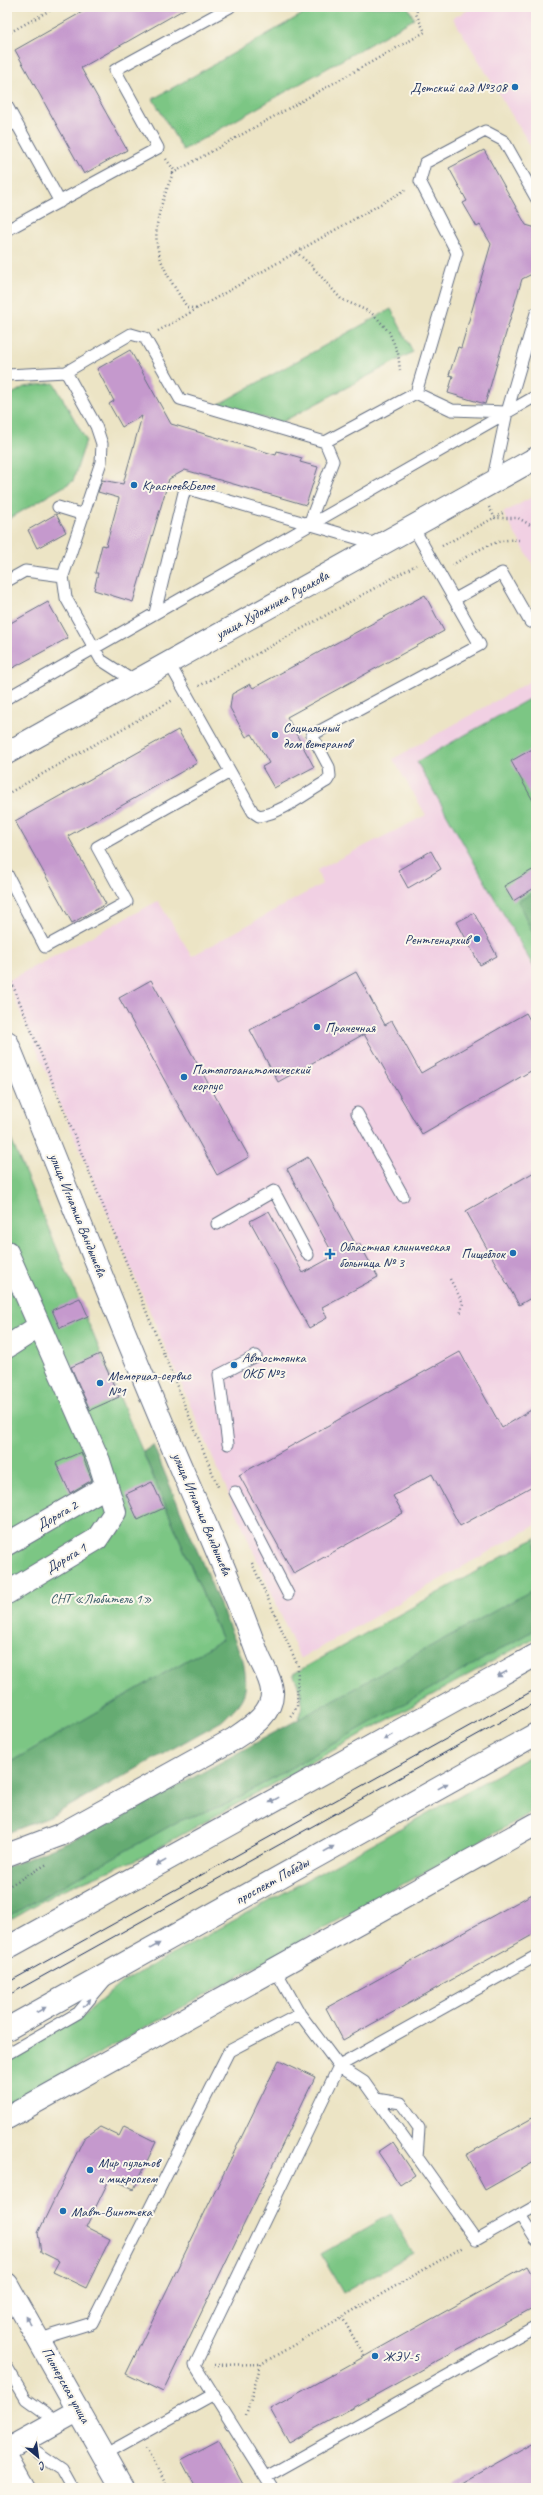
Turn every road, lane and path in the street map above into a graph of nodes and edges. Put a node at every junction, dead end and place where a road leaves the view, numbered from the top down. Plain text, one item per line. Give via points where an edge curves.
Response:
1 (56, 7) edge
2 (230, 7) edge
3 (418, 7) edge
4 (7, 34) edge
5 (7, 106) edge
6 (11, 125) edge
7 (158, 148) junction
8 (174, 170) junction
9 (420, 181) junction
10 (536, 198) edge
11 (60, 202) junction
12 (7, 230) edge
13 (296, 252) junction
14 (197, 308) junction
15 (536, 313) edge
16 (145, 338) junction
17 (400, 370) dead end
18 (66, 372) junction
19 (7, 375) edge
20 (416, 393) junction
21 (536, 396) edge
22 (506, 412) junction
23 (324, 442) junction
24 (536, 458) edge
25 (486, 486) junction
26 (58, 507) dead end
27 (503, 513) dead end
28 (84, 515) junction
29 (495, 518) junction
30 (309, 524) junction
31 (413, 527) junction
32 (536, 528) edge
33 (519, 540) dead end
34 (381, 545) junction
35 (429, 554) junction
36 (421, 562) dead end
37 (440, 572) junction
38 (63, 576) junction
39 (7, 581) edge
40 (455, 599) junction
41 (155, 613) junction
42 (530, 622) dead end
43 (94, 648) junction
44 (169, 662) junction
45 (135, 682) junction
46 (186, 693) junction
47 (7, 698) edge
48 (7, 753) edge
49 (230, 772) junction
50 (7, 794) edge
51 (7, 874) edge
52 (7, 971) edge
53 (7, 1042) edge
54 (357, 1113) dead end
55 (403, 1196) dead end
56 (216, 1224) dead end
57 (7, 1252) edge
58 (308, 1255) dead end
59 (450, 1279) dead end
60 (460, 1314) dead end
61 (38, 1327) junction
62 (7, 1346) edge
63 (256, 1356) dead end
64 (228, 1444) dead end
65 (107, 1486) junction
66 (235, 1492) dead end
67 (221, 1494) dead end
68 (7, 1544) edge
69 (250, 1559) dead end
70 (7, 1593) edge
71 (288, 1594) dead end
72 (536, 1655) edge
73 (284, 1723) dead end
74 (536, 1734) edge
75 (536, 1824) edge
76 (7, 1855) edge
77 (49, 1863) dead end
78 (7, 1886) edge
79 (7, 1948) edge
80 (536, 1956) edge
81 (116, 1968) junction
82 (275, 1969) junction
83 (300, 2014) junction
84 (7, 2028) edge
85 (7, 2054) edge
86 (339, 2066) junction
87 (376, 2099) junction
88 (7, 2118) edge
89 (418, 2158) junction
90 (536, 2206) edge
91 (520, 2215) junction
92 (476, 2240) junction
93 (536, 2240) edge
94 (7, 2284) edge
95 (342, 2317) junction
96 (536, 2326) edge
97 (40, 2339) junction
98 (364, 2356) dead end
99 (261, 2364) junction
100 (195, 2365) junction
101 (7, 2367) edge
102 (214, 2394) junction
103 (79, 2410) junction
104 (58, 2422) junction
105 (240, 2435) junction
106 (139, 2436) junction
107 (12, 2450) edge
108 (104, 2455) junction
109 (266, 2477) junction
110 (16, 2483) edge
111 (72, 2488) edge
112 (122, 2488) edge
113 (168, 2488) edge
114 (272, 2488) edge

1 - 4 path
2 - 7 lane via 115,70
3 - 8 path via 416,14 425,32 173,173
5 - 6 lane
6 - 11 lane
7 - 8 path
7 - 11 lane
8 - 14 path via 161,204 156,231 157,252 162,266 187,307
9 - 10 lane via 425,163 485,131 504,141
9 - 13 path
9 - 20 lane via 457,253
11 - 12 lane
13 - 14 path
13 - 17 path via 341,299 370,312 389,332 398,353
14 - 16 path
15 - 22 lane
16 - 18 lane via 131,334
16 - 23 lane via 180,399
18 - 19 lane
18 - 28 lane via 96,426 102,444 101,462
20 - 22 lane via 452,410
20 - 23 lane
21 - 22 lane
22 - 25 lane
22 - 30 lane
23 - 30 lane via 333,461
24 - 25 street, улица Художника Русакова
25 - 29 path
25 - 31 street, улица Художника Русакова
26 - 28 lane
27 - 29 path
28 - 38 lane
29 - 32 path via 518,518
29 - 35 path
30 - 34 lane
30 - 41 lane
30 - 41 lane via 185,488
31 - 34 street, улица Художника Русакова
31 - 35 lane
33 - 37 path via 499,542
34 - 44 street, улица Художника Русакова
35 - 37 lane
36 - 46 path
37 - 40 lane
38 - 39 lane via 25,571
38 - 43 lane via 66,598
40 - 42 lane via 502,573
40 - 49 lane via 480,645 312,735 329,767 330,776 327,782 268,815 258,816 253,812
41 - 43 lane
43 - 45 lane via 101,660
43 - 47 lane
44 - 45 street, улица Художника Русакова
44 - 46 lane
45 - 48 street, улица Художника Русакова
46 - 49 lane
46 - 50 path
49 - 51 lane via 97,847 127,902 45,947
52 - 67 path
53 - 76 street, улица Игнатия Вандышева via 182,1470 239,1600 270,1682 272,1694 267,1709 257,1722 232,1740 60,1835
54 - 55 lane
56 - 58 lane via 274,1191
57 - 61 street
59 - 60 path via 463,1303
61 - 62 street
61 - 65 street via 99,1461
63 - 64 lane via 219,1375
65 - 68 street, Дорога 2
65 - 70 street, Дорога 1 via 115,1512 97,1539
66 - 71 lane
69 - 73 path via 298,1666 297,1707
72 -> 79 street
81 -> 74 street, проспект Победы
75 - 82 street
77 - 78 path
80 - 86 lane
84 -> 81 street, проспект Победы
85 -> 81 lane via 78,2013
82 - 83 lane
82 - 88 street
83 - 86 lane
83 - 97 lane via 229,2051 92,2323
86 - 87 lane via 364,2082
86 - 100 lane
87 - 89 lane
87 - 89 lane via 401,2103 419,2128
89 - 92 lane
90 - 91 lane
91 - 92 lane
91 - 93 lane
92 - 95 path
97 -> 94 street, Пионерская улица
95 - 98 path
95 - 99 path
96 - 109 lane
97 - 103 street, Пионерская улица
99 - 100 path
99 - 105 path
100 - 102 lane
101 - 104 lane via 26,2399
102 - 105 lane
102 - 106 lane
103 - 104 street
103 - 108 street, Пионерская улица
104 - 107 street
105 - 109 lane
106 - 108 lane
106 - 113 path
107 - 110 street
107 - 111 lane via 62,2470
108 - 112 street, Пионерская улица
109 - 114 lane

